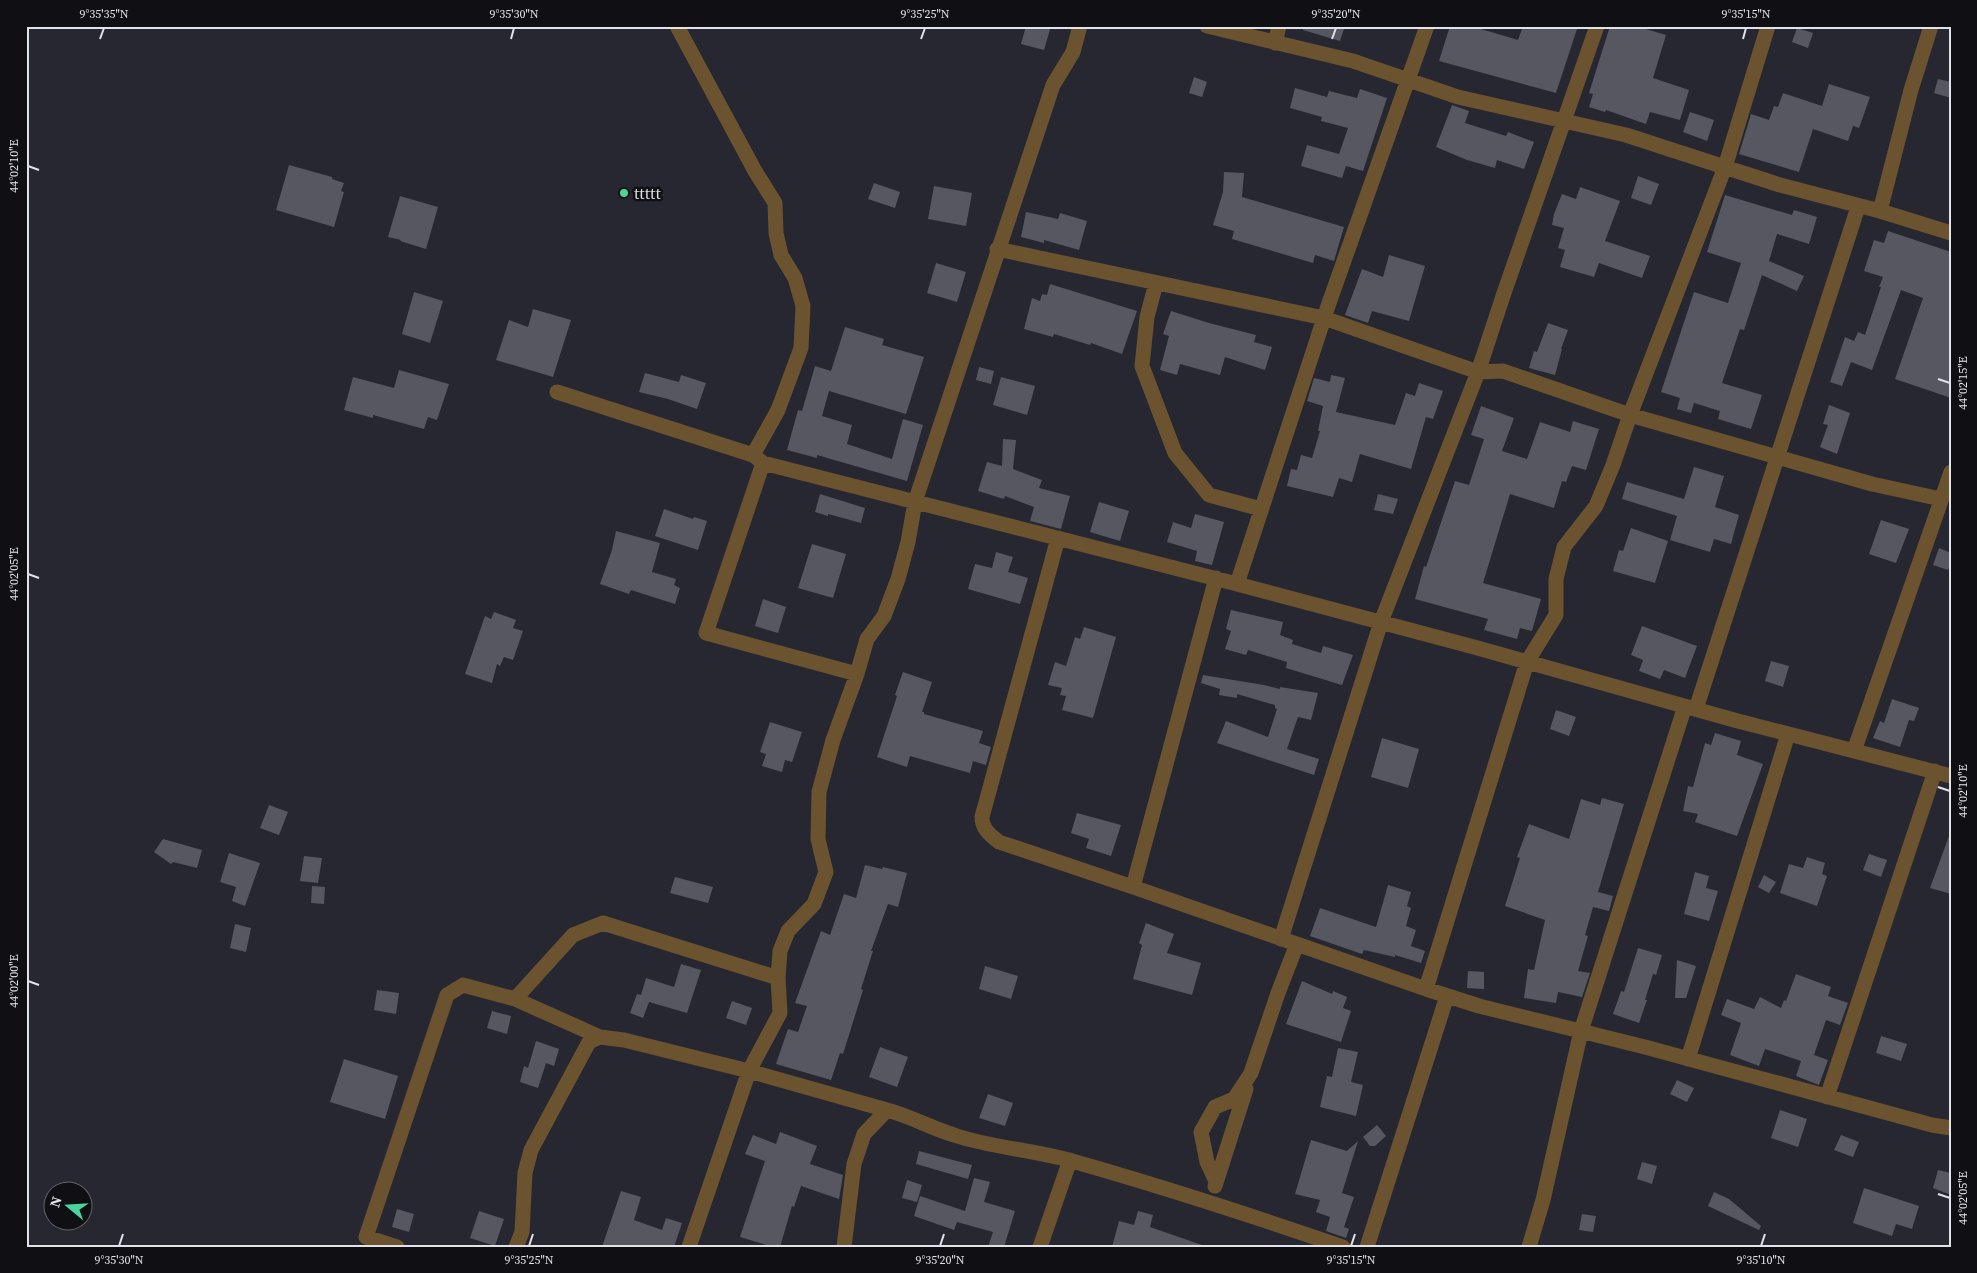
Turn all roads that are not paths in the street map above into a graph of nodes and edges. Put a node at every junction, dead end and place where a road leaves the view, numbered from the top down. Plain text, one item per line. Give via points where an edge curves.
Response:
1 (677, 26) edge
2 (1080, 26) edge
3 (1206, 26) edge
4 (1279, 26) edge
5 (1427, 26) edge
6 (1597, 26) edge
7 (1768, 26) edge
8 (1931, 26) edge
9 (1275, 43) junction
10 (1407, 80) junction
11 (1565, 120) junction
12 (1725, 167) junction
13 (1858, 207) junction
14 (1880, 211) junction
15 (1951, 233) edge
16 (997, 249) junction
17 (1156, 283) junction
18 (1324, 318) junction
19 (1478, 372) junction
20 (557, 392) dead end
21 (1630, 416) junction
22 (1778, 456) junction
23 (758, 459) junction
24 (1951, 472) edge
25 (1941, 498) junction
26 (915, 502) junction
27 (1262, 509) junction
28 (1058, 538) junction
29 (1216, 578) junction
30 (1237, 584) junction
31 (1381, 622) junction
32 (1527, 662) junction
33 (857, 674) junction
34 (1691, 708) junction
35 (1788, 734) junction
36 (1854, 751) junction
37 (1935, 771) junction
38 (1951, 776) edge
39 (1133, 887) junction
40 (1282, 939) junction
41 (1297, 944) junction
42 (778, 978) junction
43 (1426, 989) junction
44 (1448, 996) junction
45 (515, 999) junction
46 (1582, 1031) junction
47 (600, 1037) junction
48 (1688, 1059) junction
49 (749, 1071) junction
50 (1251, 1073) junction
51 (1827, 1097) junction
52 (887, 1110) junction
53 (1951, 1128) edge
54 (1070, 1160) junction
55 (1216, 1181) junction
56 (1210, 1202) junction
57 (397, 1247) edge
58 (516, 1247) edge
59 (689, 1247) edge
60 (844, 1247) edge
61 (1040, 1247) edge
62 (1343, 1247) edge
63 (1368, 1247) edge
64 (1529, 1247) edge

1 - 23 street via 775,203 781,255 795,278 803,306 801,348
2 - 16 street via 1073,52 1053,85
3 - 9 street
4 - 9 street
5 - 10 street
6 - 11 street
7 - 12 street
8 - 14 street
9 - 10 street via 1353,61
10 - 11 street via 1458,97
10 - 18 street
11 - 12 street via 1626,135
11 - 19 street
12 - 13 street
12 - 21 street
13 - 14 street
13 - 22 street
14 - 15 street
16 - 17 street
16 - 26 street
17 - 18 street
17 - 27 street via 1147,316 1142,366 1175,453 1209,495
18 - 19 street
18 - 27 street
19 - 21 street via 1503,371
19 - 31 street
20 - 23 street
21 - 22 street
21 - 32 street via 1596,506 1564,547 1556,579 1556,615
22 - 25 street via 1872,484
22 - 34 street
23 - 26 street
23 - 33 street via 706,633
24 - 25 street
25 - 36 street
26 - 28 street
26 - 33 street via 898,578 884,616 867,638
27 - 30 street
28 - 29 street
28 - 39 street via 982,824 998,842
29 - 30 street
29 - 39 street
30 - 31 street
31 - 32 street
31 - 40 street
32 - 34 street
32 - 43 street
33 - 42 street via 833,740 819,792 818,839 826,872 814,904 788,931 780,951
34 - 35 street
34 - 46 street
35 - 36 street
35 - 48 street
36 - 37 street
37 - 38 street
37 - 51 street
39 - 40 street
40 - 41 street
41 - 43 street
41 - 50 street
42 - 45 street via 603,923 573,935
42 - 49 street via 780,1012
43 - 44 street
44 - 46 street
44 - 63 street
45 - 47 street
45 - 57 street via 463,985 447,995 366,1238
46 - 48 street
46 - 64 street
47 - 49 street
47 - 58 street via 589,1042 531,1150 525,1173 522,1232
48 - 51 street
49 - 52 street
49 - 59 street
50 - 55 street
50 - 55 street via 1234,1099 1215,1107 1201,1132 1207,1162
51 - 53 street
52 - 54 street via 953,1135
52 - 60 street via 864,1134 854,1164
54 - 56 street
54 - 61 street
55 - 56 street
56 - 62 street

